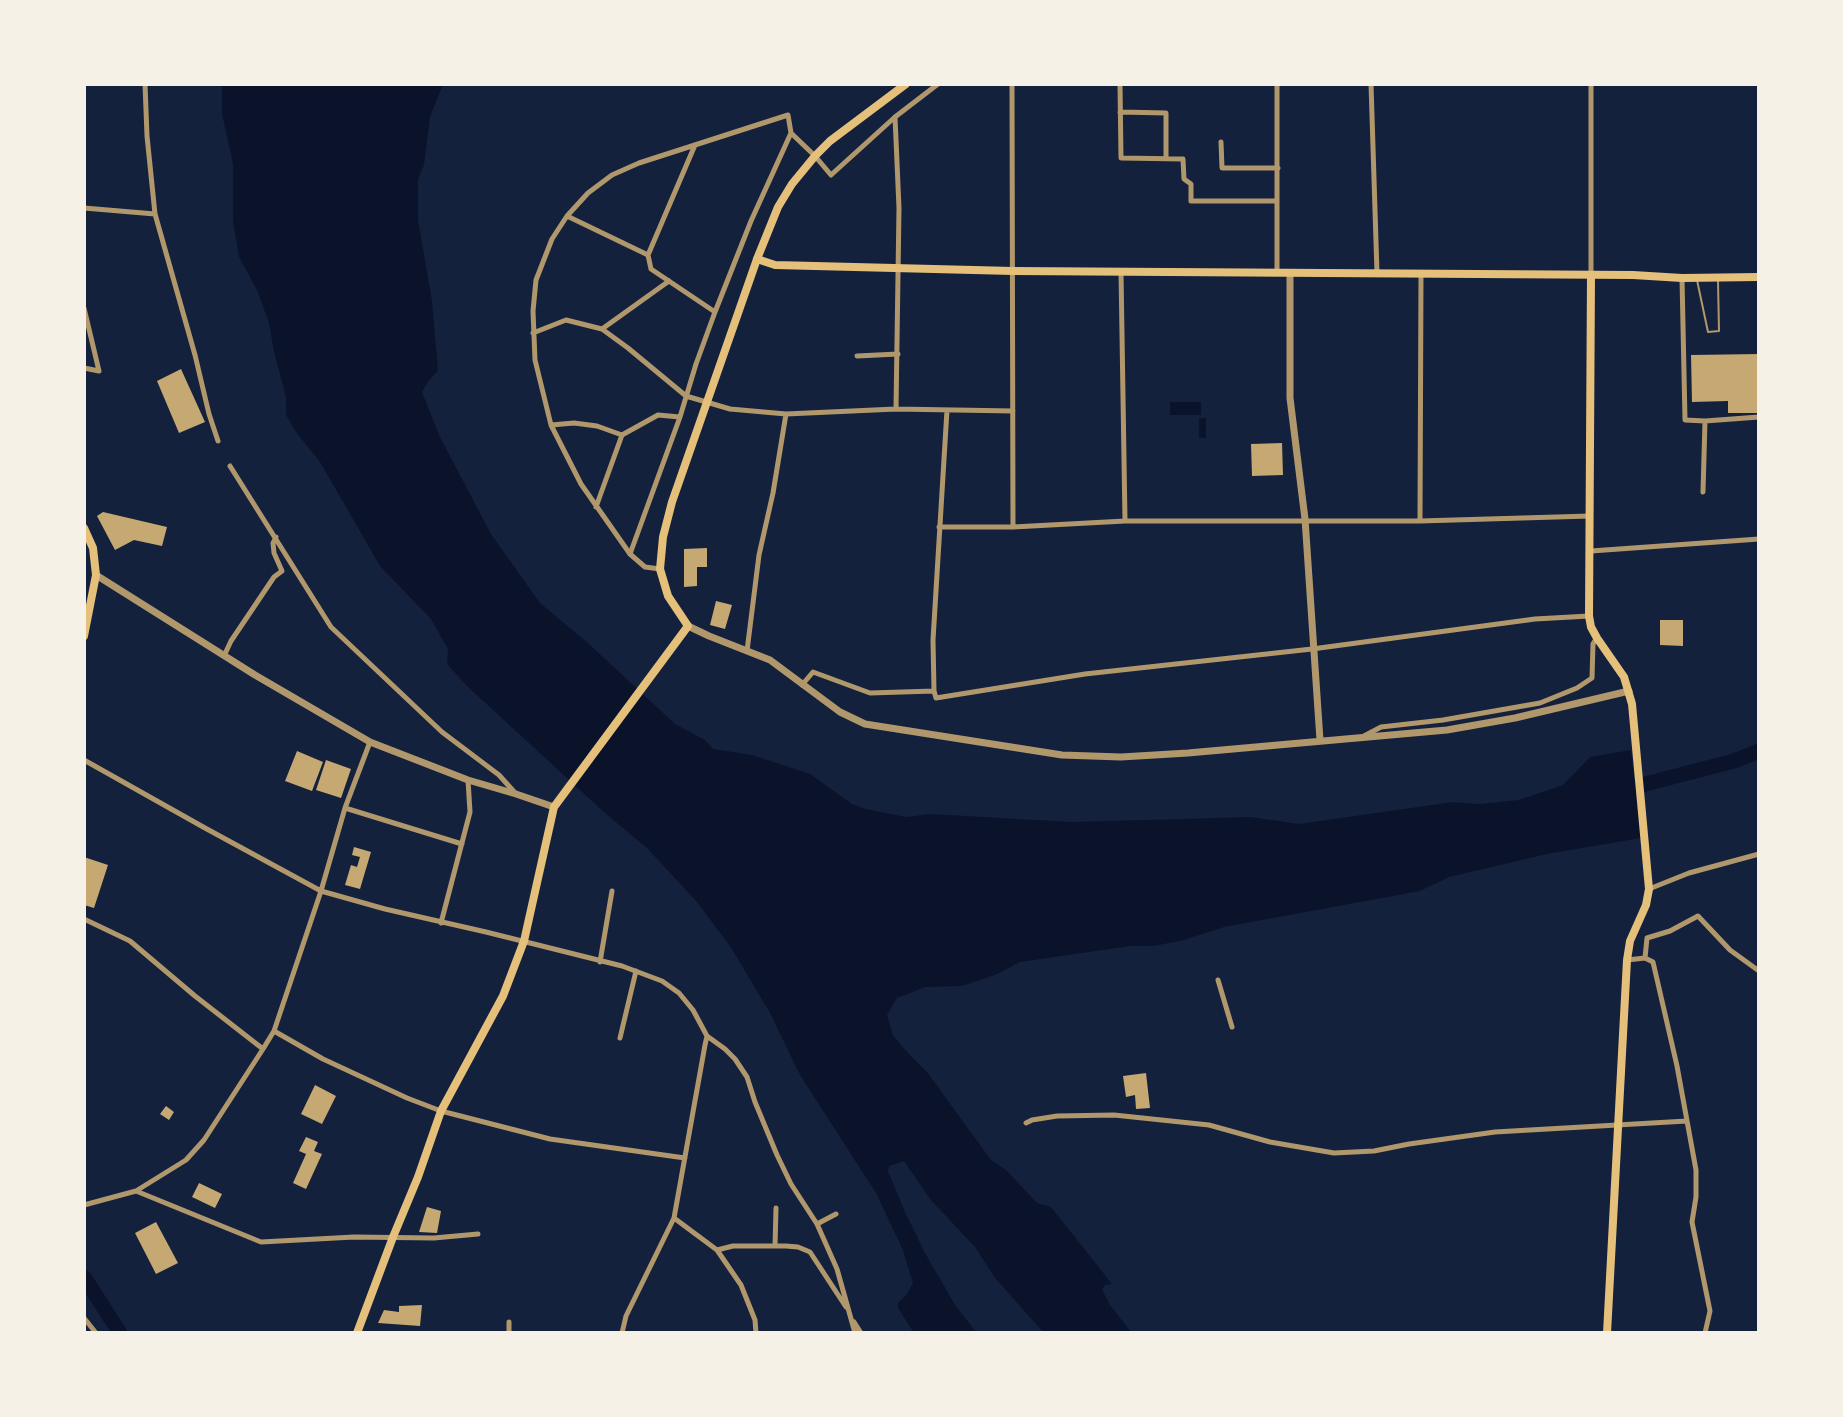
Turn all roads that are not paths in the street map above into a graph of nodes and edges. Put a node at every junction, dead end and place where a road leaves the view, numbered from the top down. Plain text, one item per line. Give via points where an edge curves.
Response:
1 (145, 84) edge
2 (906, 84) edge
3 (938, 84) edge
4 (1012, 84) edge
5 (1120, 84) edge
6 (1277, 84) edge
7 (1371, 84) edge
8 (1591, 84) edge
9 (1120, 112) junction
10 (895, 117) junction
11 (791, 133) junction
12 (1221, 142) dead end
13 (695, 145) junction
14 (815, 156) junction
15 (1166, 159) junction
16 (1278, 168) junction
17 (1277, 201) junction
18 (84, 208) edge
19 (155, 214) junction
20 (567, 216) junction
21 (648, 255) junction
22 (757, 259) junction
23 (898, 269) junction
24 (1013, 271) junction
25 (1121, 272) junction
26 (1277, 273) junction
27 (1290, 273) junction
28 (1377, 273) junction
29 (1422, 274) junction
30 (1591, 275) junction
31 (1759, 277) edge
32 (1682, 278) junction
33 (1696, 278) junction
34 (1718, 278) junction
35 (669, 281) junction
36 (84, 308) edge
37 (715, 312) junction
38 (602, 329) junction
39 (533, 333) junction
40 (898, 354) junction
41 (857, 356) dead end
42 (84, 368) edge
43 (686, 396) junction
44 (707, 402) junction
45 (896, 409) junction
46 (947, 410) junction
47 (1013, 411) junction
48 (786, 414) junction
49 (680, 417) junction
50 (1759, 417) edge
51 (1705, 420) junction
52 (551, 425) junction
53 (622, 435) junction
54 (219, 441) dead end
55 (230, 466) dead end
56 (1703, 492) dead end
57 (596, 507) junction
58 (1590, 516) junction
59 (1305, 519) junction
60 (1125, 521) junction
61 (1420, 521) junction
62 (1013, 526) junction
63 (939, 527) junction
64 (84, 528) edge
65 (276, 537) junction
66 (1759, 539) edge
67 (1591, 551) junction
68 (630, 554) junction
69 (660, 569) junction
70 (96, 575) junction
71 (1589, 616) junction
72 (688, 626) junction
73 (84, 636) edge
74 (1598, 638) junction
75 (1312, 649) junction
76 (747, 651) junction
77 (224, 656) junction
78 (802, 685) junction
79 (934, 691) junction
80 (1629, 691) junction
81 (1360, 738) junction
82 (1320, 740) junction
83 (370, 742) junction
84 (84, 760) edge
85 (468, 780) junction
86 (516, 794) junction
87 (554, 807) junction
88 (345, 808) junction
89 (462, 844) junction
90 (1759, 854) edge
91 (1649, 889) junction
92 (321, 891) junction
93 (612, 891) dead end
94 (84, 919) edge
95 (441, 923) junction
96 (524, 941) junction
97 (1645, 958) junction
98 (1627, 960) junction
99 (600, 962) junction
100 (636, 971) junction
101 (1759, 971) edge
102 (1218, 980) dead end
103 (1233, 1027) dead end
104 (274, 1030) junction
105 (707, 1036) junction
106 (620, 1038) dead end
107 (263, 1049) junction
108 (441, 1111) junction
109 (1687, 1121) junction
110 (1026, 1123) dead end
111 (1619, 1124) junction
112 (685, 1158) junction
113 (135, 1191) junction
114 (84, 1205) edge
115 (777, 1208) dead end
116 (836, 1214) dead end
117 (674, 1218) junction
118 (817, 1224) junction
119 (478, 1234) dead end
120 (393, 1237) junction
121 (775, 1246) junction
122 (717, 1250) junction
123 (849, 1313) junction
124 (84, 1318) edge
125 (508, 1322) dead end
126 (96, 1333) edge
127 (357, 1333) edge
128 (509, 1333) edge
129 (622, 1333) edge
130 (756, 1333) edge
131 (855, 1333) edge
132 (861, 1333) edge
133 (1607, 1333) edge
134 (1705, 1333) edge

1 - 19 street
2 - 14 main road
3 - 10 street
4 - 24 street
5 - 9 street
6 - 16 street
7 - 28 street
8 - 30 street
9 - 15 street via 1121,158
9 - 15 street via 1166,113
10 - 14 street via 831,175
10 - 23 street
11 - 13 street via 788,115
11 - 14 street
11 - 37 street
12 - 16 street via 1222,168
13 - 20 street via 612,175
13 - 21 street
14 - 22 main road via 778,207
15 - 17 street via 1183,159 1184,179 1191,184 1191,201
16 - 17 street
17 - 26 street
18 - 19 street
19 - 54 street
20 - 21 street
20 - 39 street via 552,239 536,280
21 - 35 street via 651,269
22 - 23 highway via 775,265
22 - 44 highway
23 - 24 highway
23 - 40 street
24 - 25 highway
24 - 47 street
25 - 26 highway
25 - 60 street
26 - 27 highway
27 - 28 highway
27 - 59 street via 1290,398
28 - 29 highway
29 - 30 highway
29 - 61 street
30 - 32 highway
30 - 58 main road
31 - 34 highway
32 - 33 highway
32 - 51 street via 1685,420
33 - 34 highway
33 - 34 lane via 1708,332 1719,331
35 - 37 street
35 - 38 street
36 - 42 street via 99,370
37 - 43 street
38 - 39 street via 566,320
38 - 43 street
39 - 52 street via 535,360
40 - 41 street
40 - 45 street
43 - 44 street
43 - 49 street
44 - 48 street via 730,409
44 - 69 highway via 672,502
45 - 46 street
45 - 48 street
46 - 47 street
46 - 63 street
47 - 62 street
48 - 76 street via 759,555
49 - 53 street via 658,415
49 - 68 street
50 - 51 street
51 - 56 street
52 - 53 street via 597,426
52 - 57 street
53 - 57 street
55 - 65 street
57 - 68 street
58 - 61 street
58 - 67 main road
59 - 60 street
59 - 61 street
59 - 75 street
60 - 62 street
62 - 63 street
63 - 79 street
64 - 70 highway via 93,548
65 - 77 street via 274,553 282,571 274,577
65 - 86 street via 331,627 442,732 499,775
66 - 67 street
67 - 71 main road
68 - 69 street via 645,567
69 - 72 highway via 668,596
70 - 73 highway
70 - 77 street
71 - 74 main road
71 - 75 street via 1535,619
72 - 76 street
72 - 87 highway
74 - 80 main road
74 - 81 street via 1593,644 1592,678 1540,704 1381,727
75 - 79 street via 1085,674 936,698
75 - 82 street
76 - 78 street via 770,660
77 - 83 street
78 - 79 street via 813,672 870,693
78 - 82 street via 865,724 1062,755 1121,757
80 - 81 street via 1447,730
80 - 91 main road
81 - 82 street
83 - 85 street
83 - 88 street
84 - 92 street
85 - 86 street
85 - 89 street via 470,812
86 - 87 street
87 - 96 highway
88 - 89 street
88 - 92 street
89 - 95 street
90 - 91 street via 1689,873
91 - 98 main road
92 - 95 street
92 - 104 street
93 - 99 street
94 - 107 street via 130,941
95 - 96 street
96 - 99 street
96 - 108 highway via 503,996
97 - 98 street
97 - 101 street via 1647,938 1670,932 1698,916 1730,950
97 - 109 street via 1653,962
98 - 111 main road
99 - 100 street
100 - 105 street via 679,993
100 - 106 street
102 - 103 street
104 - 107 street
104 - 108 street via 323,1059
105 - 112 street
105 - 118 street via 735,1059 747,1077 786,1174
107 - 113 street via 204,1140 186,1160
108 - 112 street via 550,1139
108 - 120 highway
109 - 111 street
109 - 134 street via 1696,1170 1692,1222 1710,1311
110 - 111 street via 1057,1116 1114,1115 1209,1125 1270,1142 1334,1153 1374,1151 1495,1132
111 - 133 main road
112 - 117 street
113 - 114 street
113 - 120 street via 261,1242
115 - 121 street
116 - 118 street
117 - 122 street
117 - 129 street via 626,1316
118 - 123 street via 837,1269
119 - 120 street
120 - 127 highway
121 - 122 street
121 - 123 street via 810,1252
122 - 130 street via 741,1285
123 - 131 street
123 - 132 street
124 - 126 street
125 - 128 street

